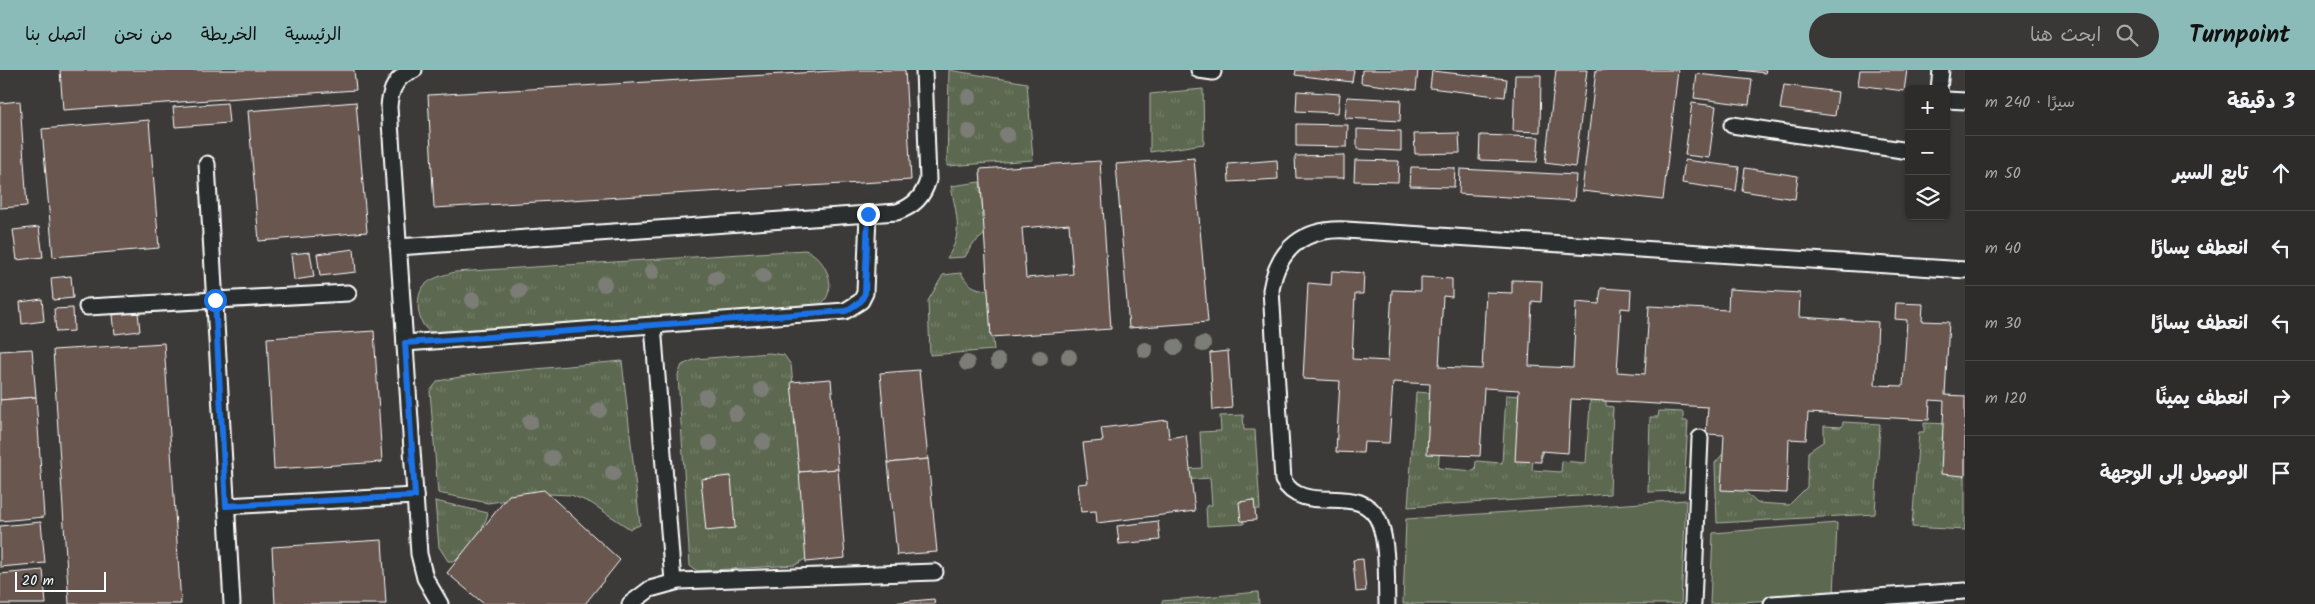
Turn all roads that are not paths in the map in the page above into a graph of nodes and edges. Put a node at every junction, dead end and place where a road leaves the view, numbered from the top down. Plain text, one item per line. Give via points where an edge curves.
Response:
1 (414, 70) edge
2 (924, 70) edge
3 (1941, 70) edge
4 (1939, 85) edge
5 (1950, 100) edge
6 (1965, 101) edge
7 (1732, 125) dead end
8 (1905, 150) edge
9 (207, 164) dead end
10 (868, 214) junction
11 (398, 247) junction
12 (1965, 270) edge
13 (348, 293) dead end
14 (215, 300) junction
15 (87, 307) dead end
16 (653, 325) junction
17 (405, 343) junction
18 (1700, 438) dead end
19 (415, 496) junction
20 (226, 506) junction
21 (935, 572) dead end
22 (673, 582) junction
23 (1965, 591) edge
24 (232, 604) edge
25 (440, 604) edge
26 (630, 604) edge
27 (1387, 604) edge
28 (1693, 604) edge
29 (1772, 604) edge

1 - 11 lane via 400,78 390,96
2 - 10 lane via 928,180 924,191 908,208
3 - 4 lane
5 - 6 lane
7 - 8 lane
9 - 14 lane
10 - 11 lane
10 - 16 lane via 867,283 861,301 854,307 846,311
11 - 17 lane
12 - 27 lane via 1338,230 1315,232 1301,239 1280,261 1271,290 1283,480 1300,497 1354,500 1373,512 1383,533
13 - 14 lane
14 - 15 lane
14 - 20 lane
16 - 17 lane
16 - 22 lane
17 - 19 lane
18 - 28 lane
19 - 20 lane
19 - 25 lane via 419,554 425,578
20 - 24 lane
21 - 22 lane
22 - 26 lane via 650,589
23 - 29 lane

